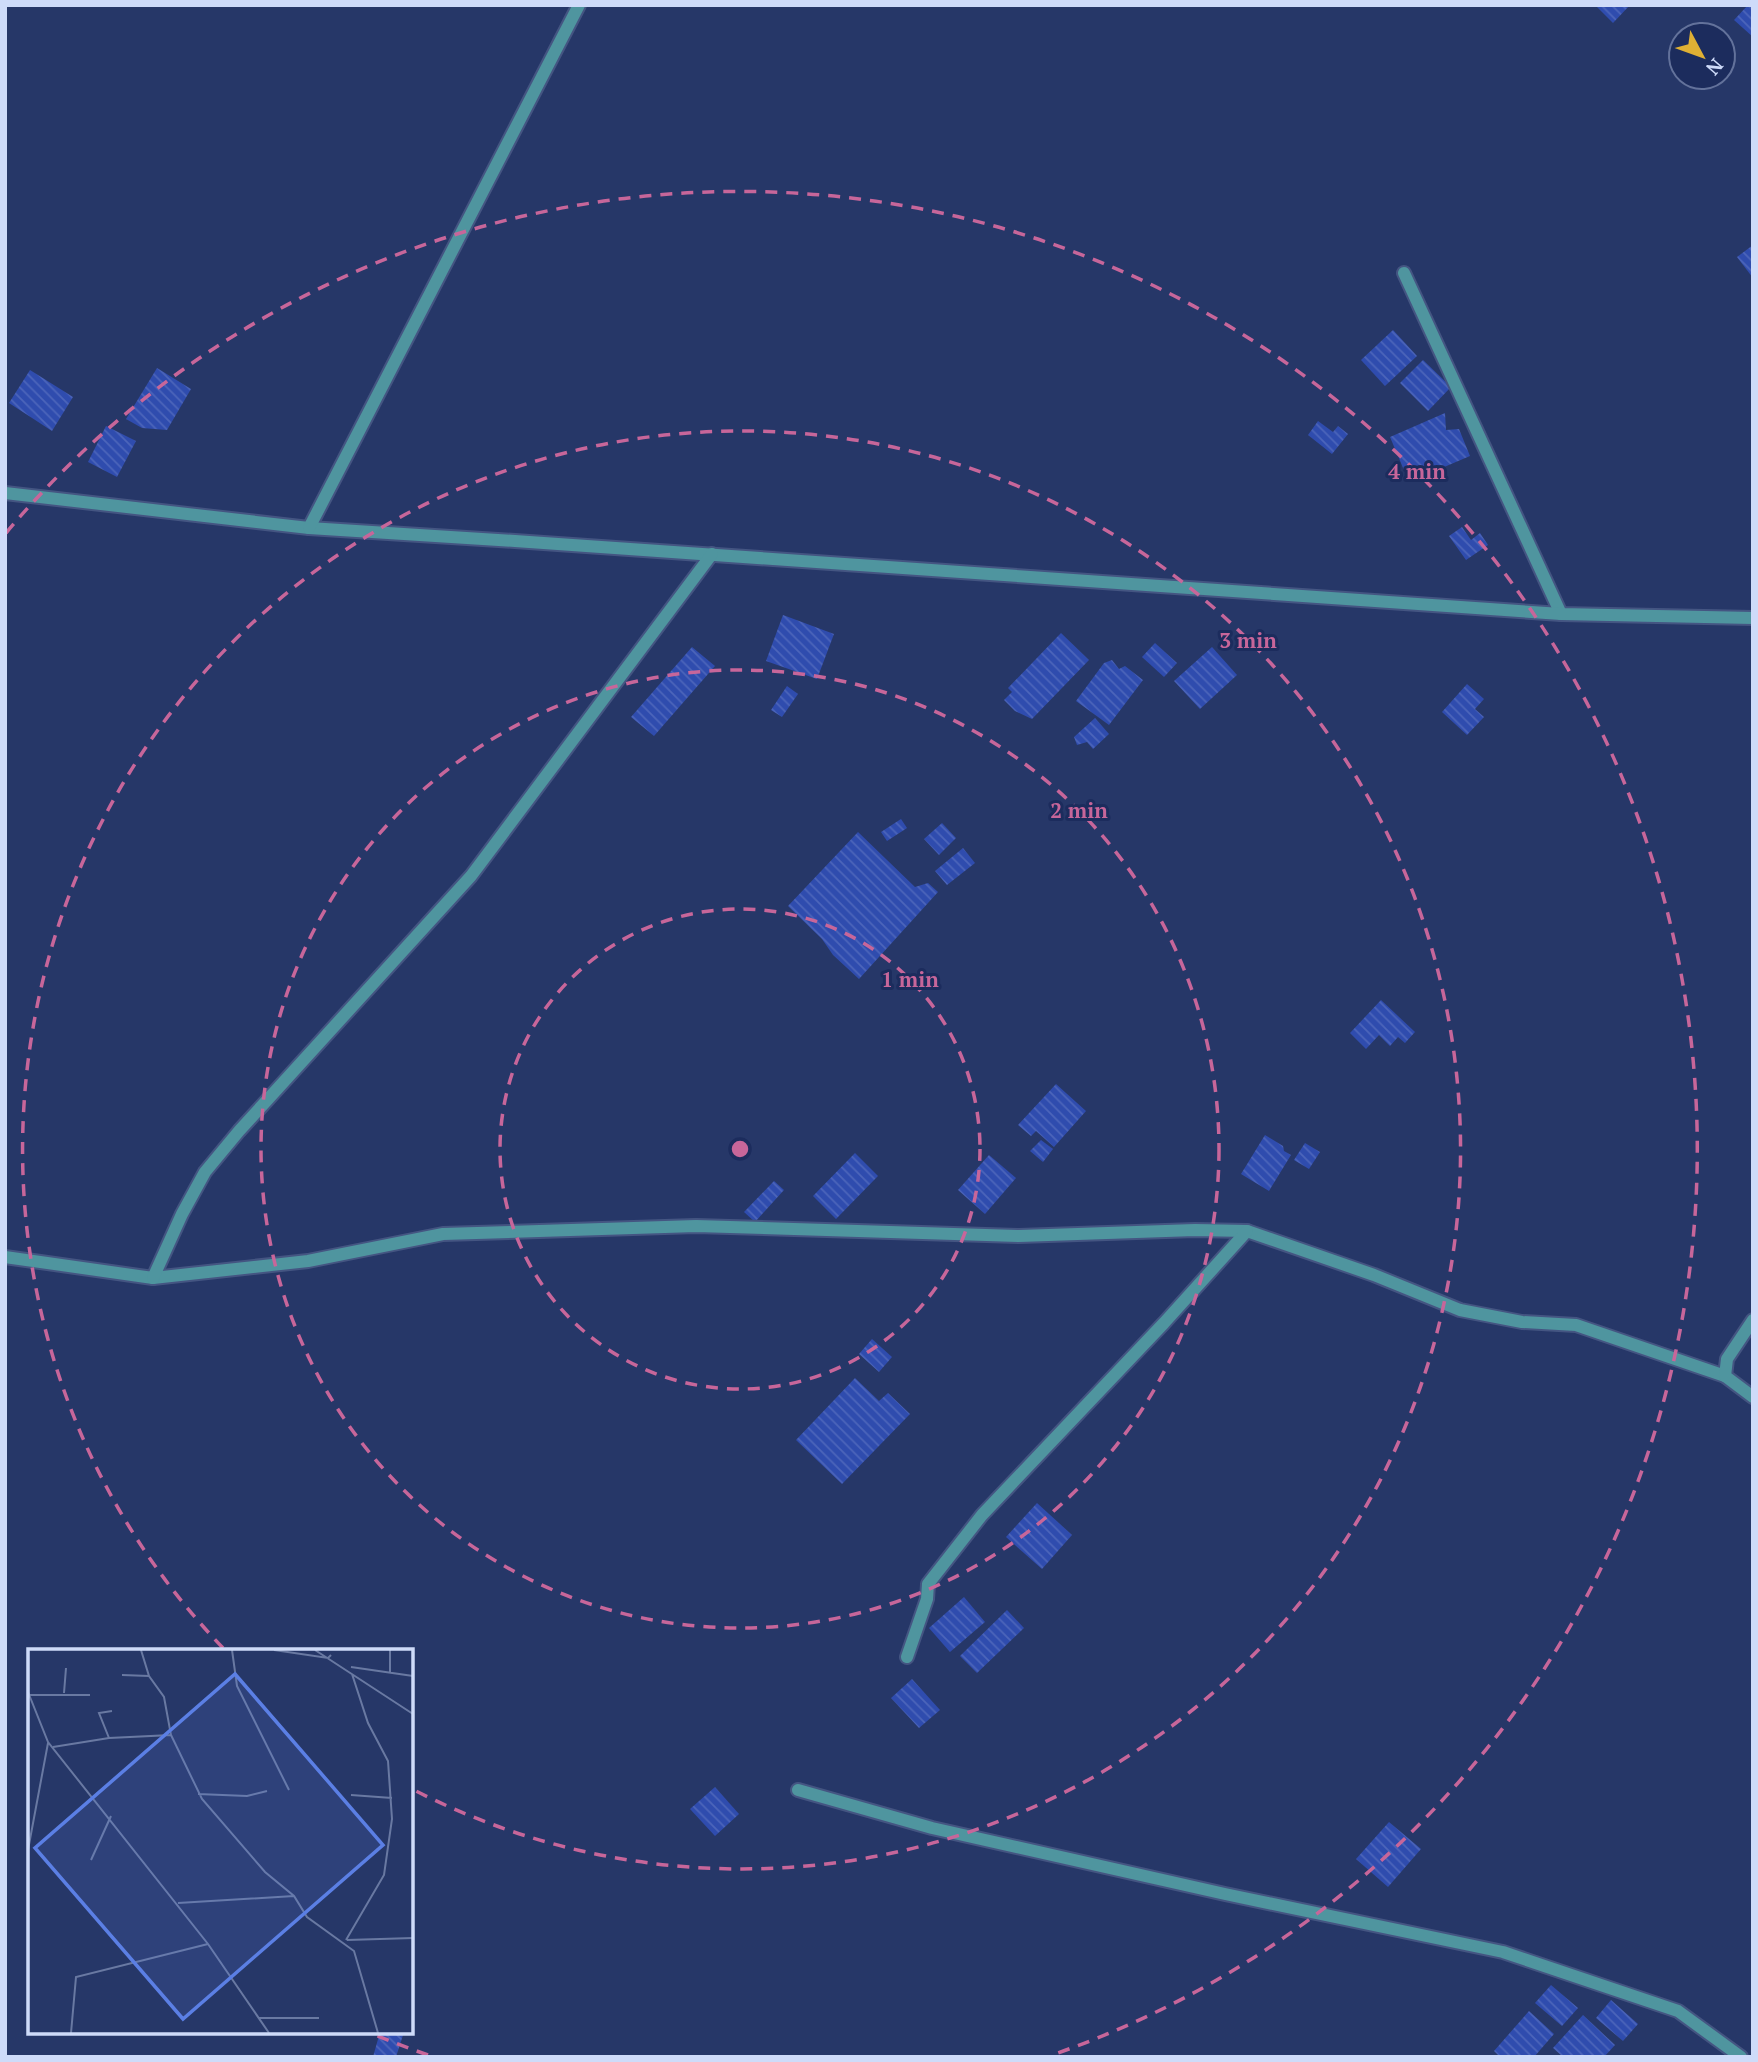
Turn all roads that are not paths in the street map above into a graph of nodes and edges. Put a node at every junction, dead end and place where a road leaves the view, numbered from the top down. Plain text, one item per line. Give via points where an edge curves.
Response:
1 (579, 5) edge
2 (1404, 274) dead end
3 (5, 493) edge
4 (309, 528) junction
5 (712, 554) junction
6 (1561, 614) junction
7 (1753, 618) edge
8 (1247, 1231) junction
9 (5, 1257) edge
10 (153, 1278) junction
11 (1753, 1320) edge
12 (1725, 1376) junction
13 (1753, 1397) edge
14 (907, 1657) dead end
15 (798, 1790) dead end
16 (1741, 2057) edge

1 - 4 street
2 - 6 street
3 - 4 street
4 - 5 street
5 - 6 street
5 - 10 street via 471,876 205,1172
6 - 7 street
8 - 10 street via 1019,1236 696,1226 443,1234 308,1261
8 - 12 street via 1460,1310 1522,1322 1576,1325
8 - 14 street via 982,1515 928,1584
9 - 10 street
11 - 12 street via 1727,1359
12 - 13 street
15 - 16 street via 932,1828 1503,1952 1678,2011

